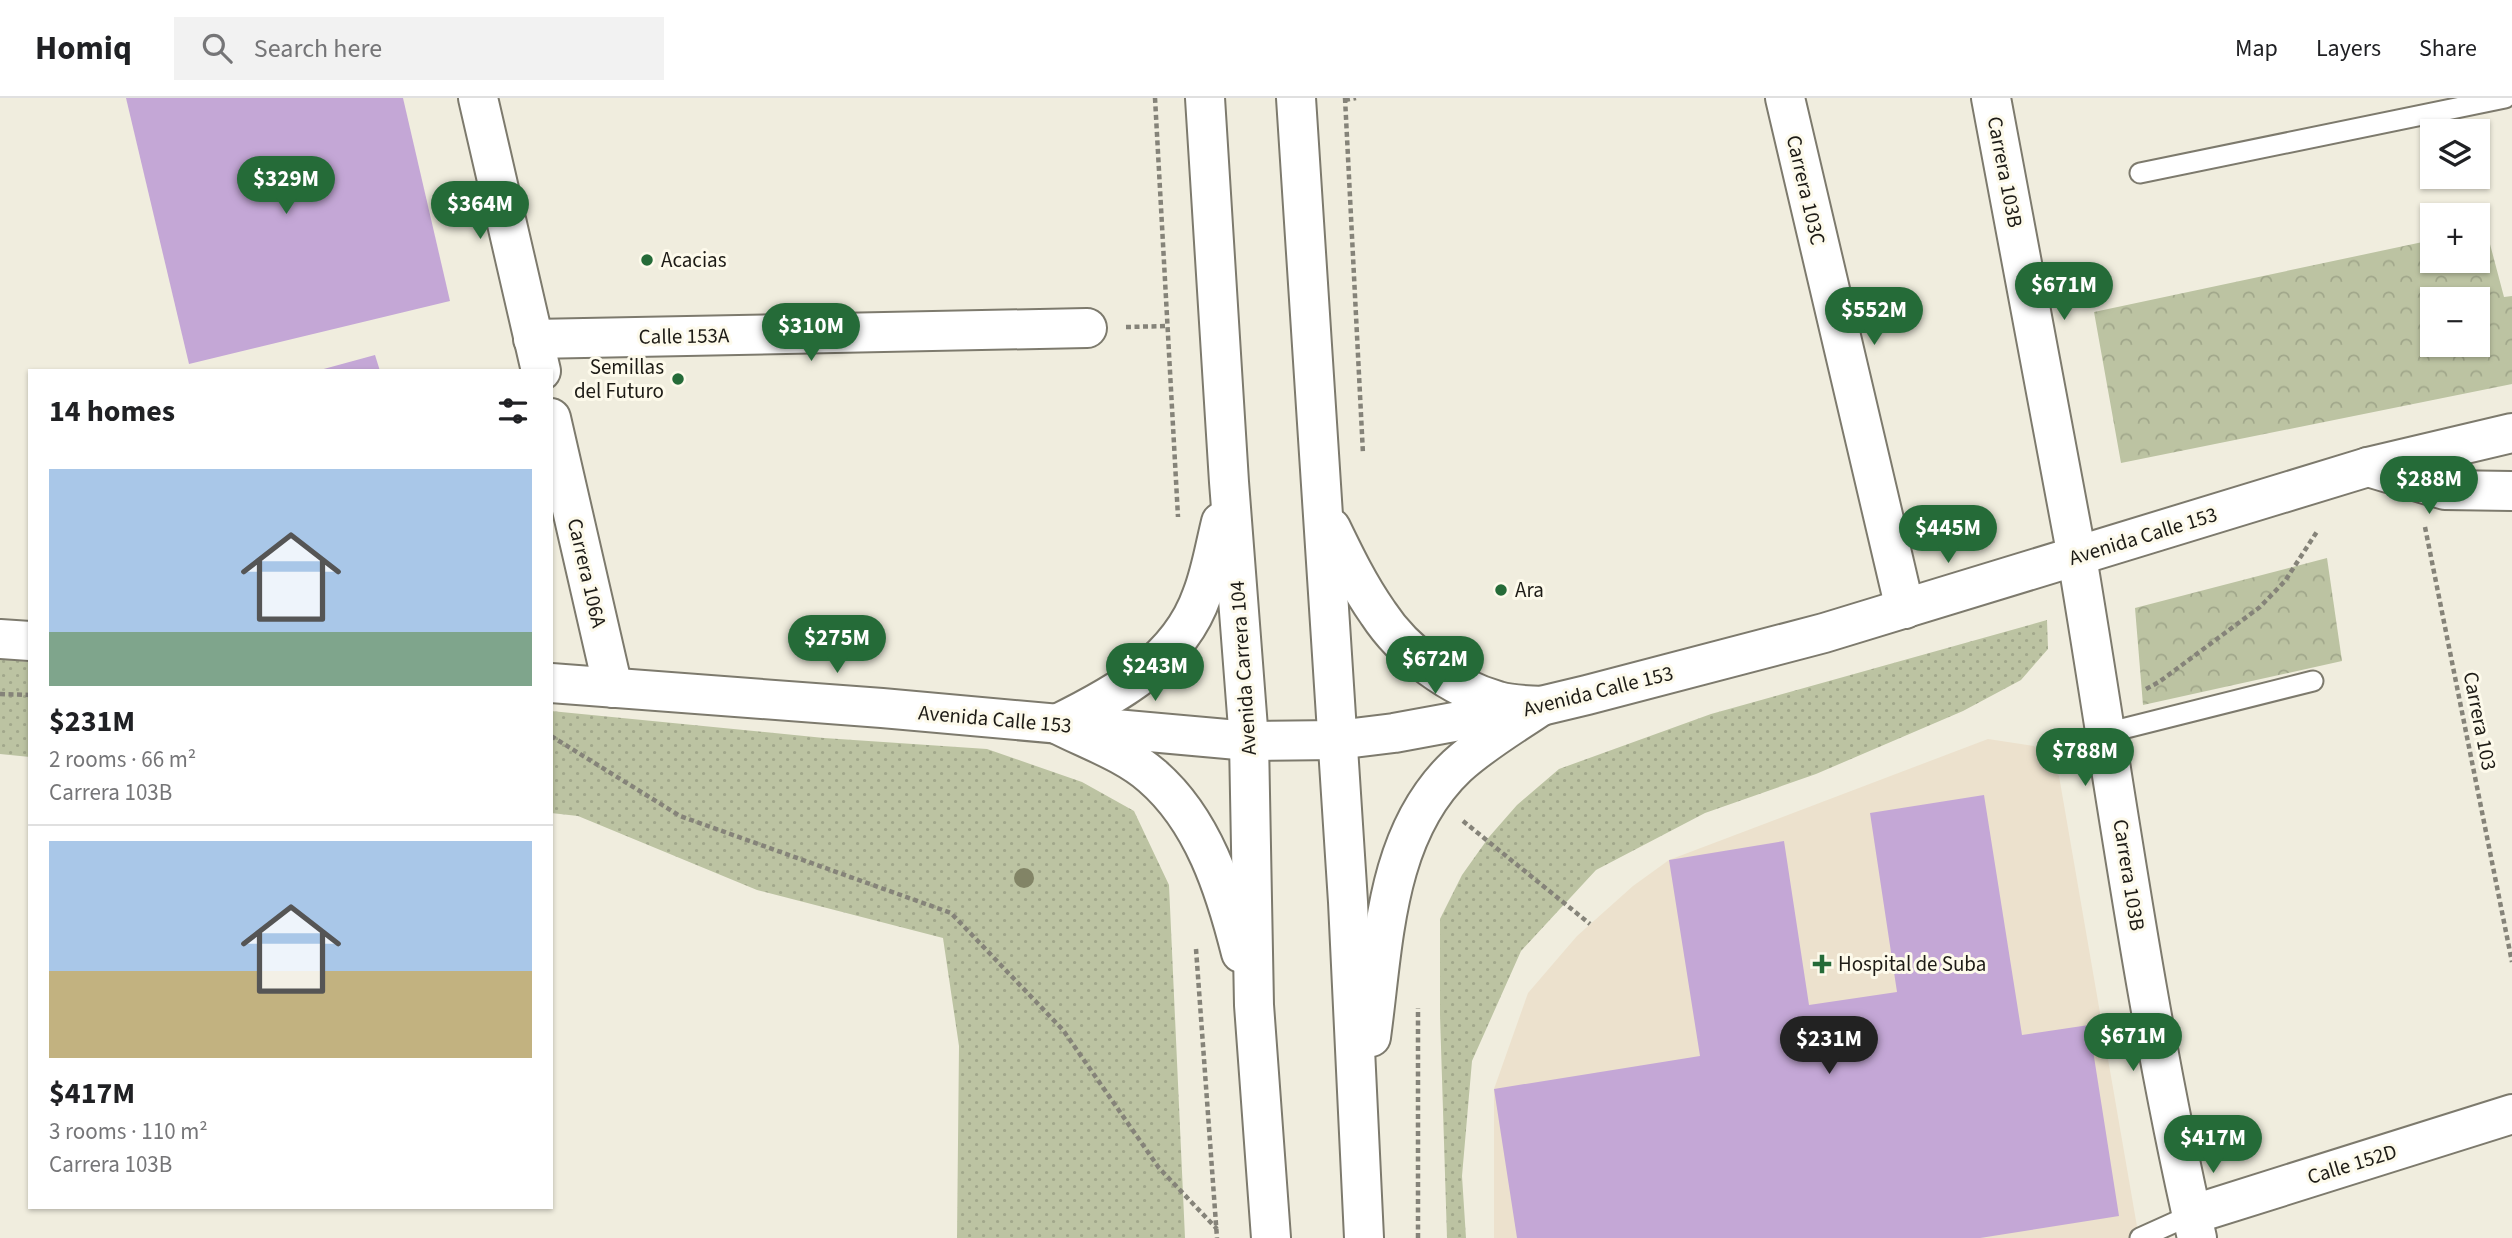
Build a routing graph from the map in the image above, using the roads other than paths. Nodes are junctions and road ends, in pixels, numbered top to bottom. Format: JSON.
{"nodes":[{"id":1,"x":478,"y":98,"type":"edge"},
{"id":2,"x":1205,"y":98,"type":"edge"},
{"id":3,"x":1296,"y":98,"type":"edge"},
{"id":4,"x":1785,"y":98,"type":"edge"},
{"id":5,"x":1991,"y":98,"type":"edge"},
{"id":6,"x":2505,"y":98,"type":"edge"},
{"id":7,"x":2140,"y":173,"type":"dead end"},
{"id":8,"x":1087,"y":328,"type":"dead end"},
{"id":9,"x":537,"y":355,"type":"edge"},
{"id":10,"x":553,"y":427,"type":"edge"},
{"id":11,"x":2512,"y":433,"type":"edge"},
{"id":12,"x":2368,"y":467,"type":"junction"},
{"id":13,"x":1229,"y":482,"type":"junction"},
{"id":14,"x":2512,"y":491,"type":"edge"},
{"id":15,"x":1322,"y":510,"type":"junction"},
{"id":16,"x":2077,"y":557,"type":"junction"},
{"id":17,"x":1905,"y":609,"type":"junction"},
{"id":18,"x":0,"y":639,"type":"edge"},
{"id":19,"x":28,"y":641,"type":"edge"},
{"id":20,"x":2313,"y":681,"type":"dead end"},
{"id":21,"x":553,"y":683,"type":"edge"},
{"id":22,"x":612,"y":688,"type":"junction"},
{"id":23,"x":1541,"y":706,"type":"junction"},
{"id":24,"x":1057,"y":724,"type":"junction"},
{"id":25,"x":2106,"y":733,"type":"junction"},
{"id":26,"x":1337,"y":740,"type":"junction"},
{"id":27,"x":1249,"y":741,"type":"junction"},
{"id":28,"x":1254,"y":1005,"type":"junction"},
{"id":29,"x":2512,"y":1114,"type":"edge"},
{"id":30,"x":1358,"y":1126,"type":"junction"},
{"id":31,"x":2194,"y":1226,"type":"edge"},
{"id":32,"x":1271,"y":1238,"type":"edge"},
{"id":33,"x":1364,"y":1238,"type":"edge"},
{"id":34,"x":2140,"y":1238,"type":"edge"}],
"edges":[{"from":1,"to":9,"type":"main road"},
{"from":2,"to":13,"type":"main road","name":"Avenida Carrera 104"},
{"from":3,"to":15,"type":"main road"},
{"from":4,"to":17,"type":"main road","name":"Carrera 103C"},
{"from":5,"to":16,"type":"main road","name":"Carrera 103B"},
{"from":6,"to":7,"type":"lane"},
{"from":8,"to":9,"type":"main road","name":"Calle 153A"},
{"from":10,"to":22,"type":"main road","name":"Carrera 106A"},
{"from":11,"to":12,"type":"main road","name":"Avenida Calle 153"},
{"from":12,"to":14,"type":"main road"},
{"from":12,"to":16,"type":"main road","name":"Avenida Calle 153"},
{"from":13,"to":24,"type":"main road"},
{"from":13,"to":27,"type":"main road","name":"Avenida Carrera 104"},
{"from":15,"to":23,"type":"main road"},
{"from":15,"to":26,"type":"main road"},
{"from":16,"to":17,"type":"main road","name":"Avenida Calle 153"},
{"from":16,"to":25,"type":"main road","name":"Carrera 103B"},
{"from":17,"to":23,"type":"main road","name":"Avenida Calle 153"},
{"from":18,"to":19,"type":"main road"},
{"from":20,"to":25,"type":"lane"},
{"from":21,"to":22,"type":"main road","name":"Avenida Calle 153"},
{"from":22,"to":24,"type":"main road","name":"Avenida Calle 153"},
{"from":23,"to":26,"type":"main road","name":"Avenida Calle 153"},
{"from":23,"to":30,"type":"main road"},
{"from":24,"to":27,"type":"main road","name":"Avenida Calle 153"},
{"from":24,"to":28,"type":"main road"},
{"from":25,"to":31,"type":"main road","name":"Carrera 103B"},
{"from":26,"to":27,"type":"main road","name":"Avenida Calle 153"},
{"from":26,"to":30,"type":"main road"},
{"from":27,"to":28,"type":"main road","name":"Avenida Carrera 104"},
{"from":28,"to":32,"type":"main road","name":"Avenida Carrera 104"},
{"from":29,"to":31,"type":"main road","name":"Calle 152D"},
{"from":30,"to":33,"type":"main road"},
{"from":31,"to":34,"type":"lane"}]}
